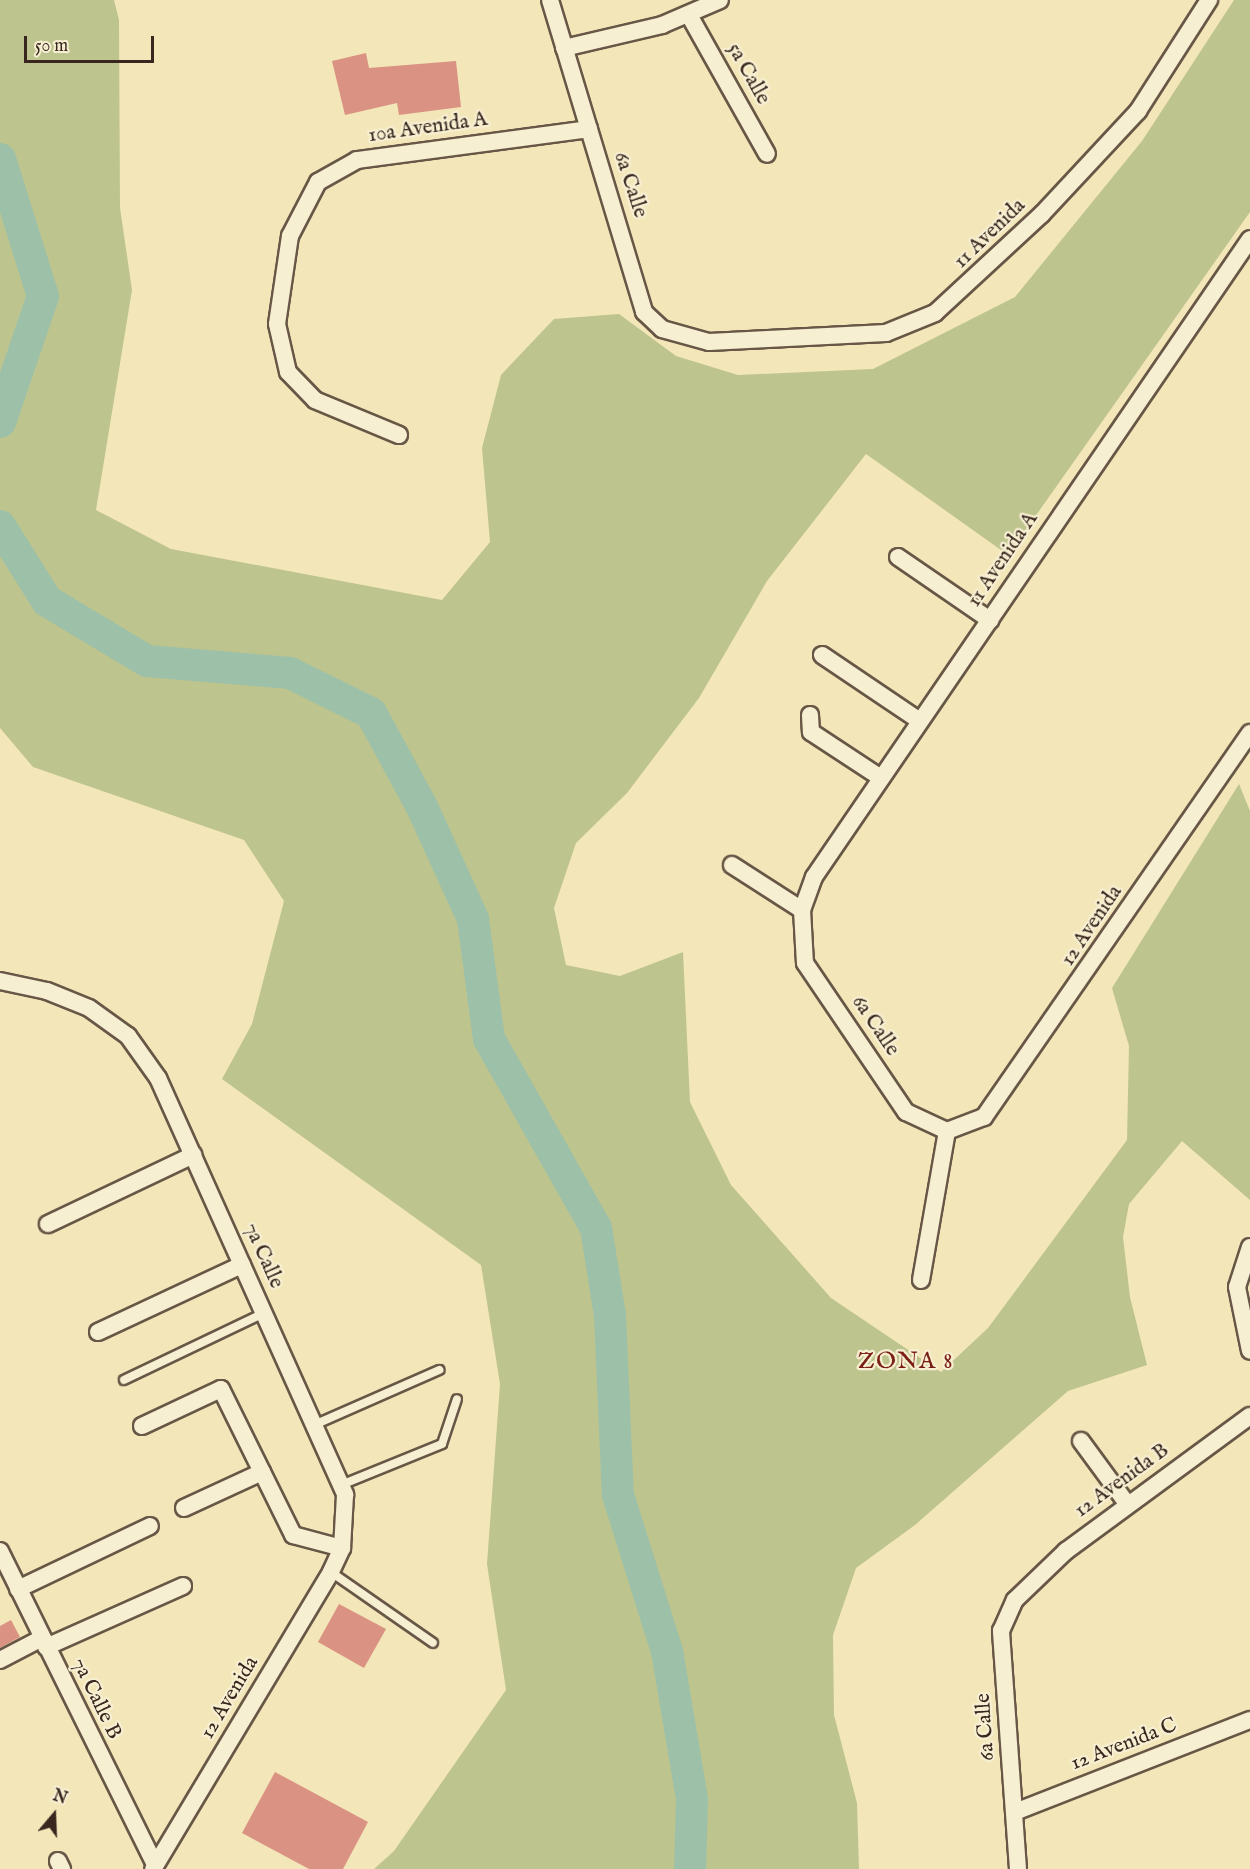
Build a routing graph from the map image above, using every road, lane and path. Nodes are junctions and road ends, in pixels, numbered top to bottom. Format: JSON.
{"nodes":[{"id":1,"x":550,"y":0,"type":"edge"},
{"id":2,"x":720,"y":0,"type":"edge"},
{"id":3,"x":1209,"y":0,"type":"edge"},
{"id":4,"x":689,"y":15,"type":"junction"},
{"id":5,"x":564,"y":48,"type":"junction"},
{"id":6,"x":589,"y":129,"type":"junction"},
{"id":7,"x":767,"y":154,"type":"dead end"},
{"id":8,"x":1250,"y":239,"type":"edge"},
{"id":9,"x":709,"y":342,"type":"joint"},
{"id":10,"x":399,"y":435,"type":"dead end"},
{"id":11,"x":898,"y":557,"type":"dead end"},
{"id":12,"x":990,"y":620,"type":"junction"},
{"id":13,"x":822,"y":655,"type":"dead end"},
{"id":14,"x":810,"y":716,"type":"dead end"},
{"id":15,"x":920,"y":721,"type":"junction"},
{"id":16,"x":1250,"y":733,"type":"edge"},
{"id":17,"x":881,"y":778,"type":"junction"},
{"id":18,"x":732,"y":865,"type":"dead end"},
{"id":19,"x":802,"y":910,"type":"junction"},
{"id":20,"x":0,"y":981,"type":"edge"},
{"id":21,"x":952,"y":1130,"type":"junction"},
{"id":22,"x":193,"y":1155,"type":"junction"},
{"id":23,"x":48,"y":1224,"type":"dead end"},
{"id":24,"x":1250,"y":1247,"type":"edge"},
{"id":25,"x":242,"y":1265,"type":"junction"},
{"id":26,"x":921,"y":1280,"type":"dead end"},
{"id":27,"x":264,"y":1313,"type":"junction"},
{"id":28,"x":98,"y":1332,"type":"dead end"},
{"id":29,"x":1250,"y":1351,"type":"edge"},
{"id":30,"x":439,"y":1370,"type":"dead end"},
{"id":31,"x":124,"y":1380,"type":"dead end"},
{"id":32,"x":457,"y":1399,"type":"dead end"},
{"id":33,"x":1250,"y":1416,"type":"edge"},
{"id":34,"x":314,"y":1425,"type":"junction"},
{"id":35,"x":142,"y":1426,"type":"dead end"},
{"id":36,"x":1082,"y":1441,"type":"dead end"},
{"id":37,"x":262,"y":1472,"type":"junction"},
{"id":38,"x":341,"y":1485,"type":"junction"},
{"id":39,"x":1128,"y":1505,"type":"junction"},
{"id":40,"x":184,"y":1508,"type":"dead end"},
{"id":41,"x":150,"y":1526,"type":"dead end"},
{"id":42,"x":342,"y":1548,"type":"junction"},
{"id":43,"x":0,"y":1551,"type":"edge"},
{"id":44,"x":331,"y":1572,"type":"junction"},
{"id":45,"x":10,"y":1581,"type":"edge"},
{"id":46,"x":183,"y":1586,"type":"dead end"},
{"id":47,"x":1024,"y":1587,"type":"joint"},
{"id":48,"x":44,"y":1642,"type":"junction"},
{"id":49,"x":433,"y":1643,"type":"dead end"},
{"id":50,"x":0,"y":1660,"type":"edge"},
{"id":51,"x":1250,"y":1720,"type":"edge"},
{"id":52,"x":1015,"y":1812,"type":"junction"},
{"id":53,"x":154,"y":1867,"type":"edge"},
{"id":54,"x":1018,"y":1869,"type":"edge"}],
"edges":[{"from":1,"to":5,"type":"street","name":"6a Calle"},
{"from":2,"to":4,"type":"street"},
{"from":3,"to":9,"type":"street","name":"11 Avenida"},
{"from":4,"to":5,"type":"street"},
{"from":4,"to":7,"type":"street","name":"5a Calle"},
{"from":5,"to":6,"type":"street","name":"6a Calle"},
{"from":6,"to":9,"type":"street","name":"6a Calle"},
{"from":6,"to":10,"type":"street","name":"10a Avenida A"},
{"from":8,"to":12,"type":"street","name":"11 Avenida A"},
{"from":11,"to":12,"type":"street"},
{"from":12,"to":15,"type":"street","name":"11 Avenida A"},
{"from":13,"to":15,"type":"street"},
{"from":14,"to":17,"type":"street"},
{"from":15,"to":17,"type":"street","name":"11 Avenida A"},
{"from":16,"to":21,"type":"street","name":"12 Avenida"},
{"from":17,"to":19,"type":"street","name":"11 Avenida A"},
{"from":18,"to":19,"type":"street"},
{"from":19,"to":21,"type":"street","name":"6a Calle"},
{"from":20,"to":22,"type":"street","name":"7a Calle"},
{"from":21,"to":26,"type":"street"},
{"from":22,"to":23,"type":"street"},
{"from":22,"to":25,"type":"street","name":"7a Calle"},
{"from":24,"to":29,"type":"street"},
{"from":25,"to":27,"type":"street","name":"7a Calle"},
{"from":25,"to":28,"type":"street"},
{"from":27,"to":31,"type":"lane"},
{"from":27,"to":34,"type":"street","name":"7a Calle"},
{"from":30,"to":34,"type":"lane"},
{"from":32,"to":38,"type":"lane"},
{"from":33,"to":39,"type":"street","name":"12 Avenida B"},
{"from":34,"to":38,"type":"street","name":"7a Calle"},
{"from":35,"to":37,"type":"street"},
{"from":36,"to":39,"type":"street"},
{"from":37,"to":40,"type":"street"},
{"from":37,"to":42,"type":"street"},
{"from":38,"to":42,"type":"street","name":"7a Calle"},
{"from":39,"to":47,"type":"street","name":"12 Avenida B"},
{"from":41,"to":45,"type":"street"},
{"from":42,"to":44,"type":"street","name":"12 Avenida"},
{"from":43,"to":45,"type":"street","name":"7a Calle B"},
{"from":44,"to":49,"type":"lane"},
{"from":44,"to":53,"type":"street","name":"12 Avenida"},
{"from":45,"to":48,"type":"street","name":"7a Calle B"},
{"from":46,"to":48,"type":"street"},
{"from":47,"to":52,"type":"street","name":"6a Calle"},
{"from":48,"to":50,"type":"street"},
{"from":48,"to":53,"type":"street","name":"7a Calle B"},
{"from":51,"to":52,"type":"street","name":"12 Avenida C"},
{"from":52,"to":54,"type":"street","name":"6a Calle"}]}
